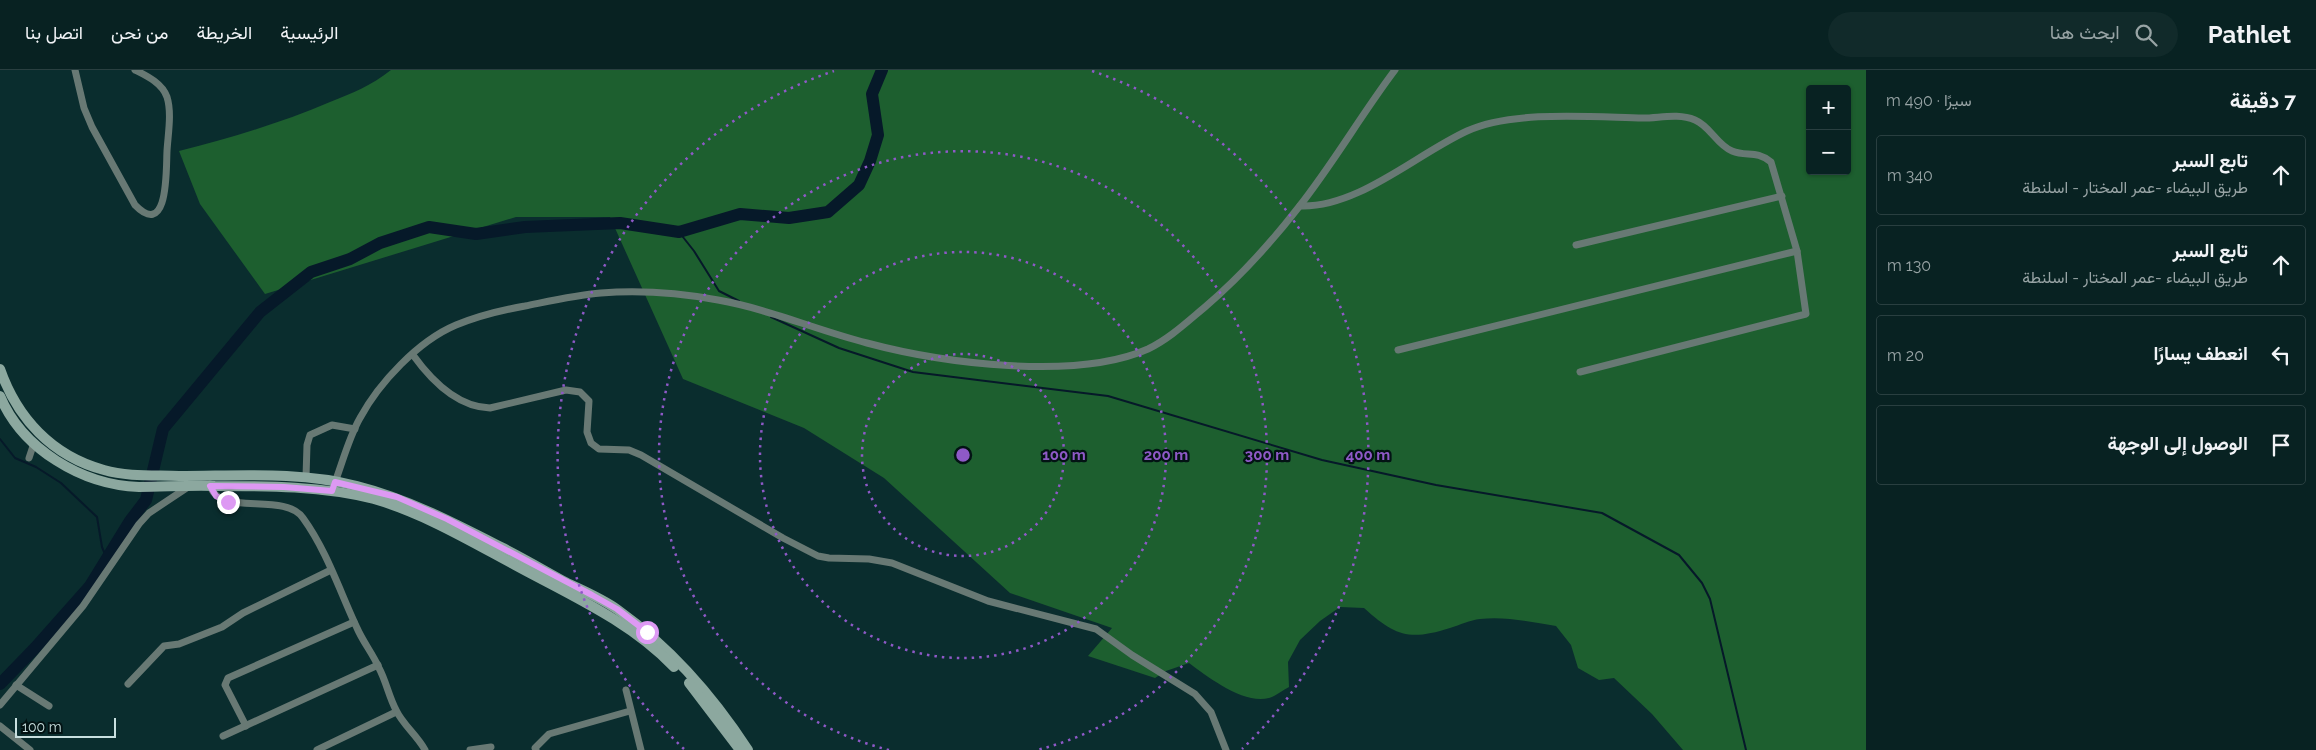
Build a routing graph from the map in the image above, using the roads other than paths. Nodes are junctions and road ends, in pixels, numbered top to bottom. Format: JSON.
{"nodes":[{"id":1,"x":75,"y":70,"type":"edge"},
{"id":2,"x":135,"y":70,"type":"edge"},
{"id":3,"x":1395,"y":70,"type":"edge"},
{"id":4,"x":1782,"y":196,"type":"junction"},
{"id":5,"x":1300,"y":206,"type":"junction"},
{"id":6,"x":1576,"y":245,"type":"dead end"},
{"id":7,"x":1797,"y":252,"type":"junction"},
{"id":8,"x":1398,"y":350,"type":"dead end"},
{"id":9,"x":413,"y":355,"type":"junction"},
{"id":10,"x":0,"y":369,"type":"edge"},
{"id":11,"x":1580,"y":372,"type":"dead end"},
{"id":12,"x":0,"y":396,"type":"edge"},
{"id":13,"x":355,"y":428,"type":"junction"},
{"id":14,"x":34,"y":444,"type":"junction"},
{"id":15,"x":29,"y":458,"type":"dead end"},
{"id":16,"x":306,"y":477,"type":"junction"},
{"id":17,"x":210,"y":481,"type":"junction"},
{"id":18,"x":189,"y":486,"type":"junction"},
{"id":19,"x":334,"y":486,"type":"junction"},
{"id":20,"x":331,"y":570,"type":"junction"},
{"id":21,"x":354,"y":622,"type":"junction"},
{"id":22,"x":378,"y":665,"type":"junction"},
{"id":23,"x":128,"y":684,"type":"dead end"},
{"id":24,"x":16,"y":685,"type":"junction"},
{"id":25,"x":626,"y":690,"type":"dead end"},
{"id":26,"x":0,"y":704,"type":"edge"},
{"id":27,"x":49,"y":706,"type":"dead end"},
{"id":28,"x":630,"y":711,"type":"junction"},
{"id":29,"x":396,"y":712,"type":"junction"},
{"id":30,"x":0,"y":726,"type":"edge"},
{"id":31,"x":246,"y":726,"type":"junction"},
{"id":32,"x":223,"y":736,"type":"dead end"},
{"id":33,"x":491,"y":747,"type":"dead end"},
{"id":34,"x":30,"y":750,"type":"edge"},
{"id":35,"x":317,"y":750,"type":"edge"},
{"id":36,"x":425,"y":750,"type":"edge"},
{"id":37,"x":470,"y":750,"type":"edge"},
{"id":38,"x":536,"y":750,"type":"edge"},
{"id":39,"x":640,"y":750,"type":"edge"},
{"id":40,"x":740,"y":750,"type":"edge"},
{"id":41,"x":748,"y":750,"type":"edge"},
{"id":42,"x":1226,"y":750,"type":"edge"}],
"edges":[{"from":1,"to":2,"type":"street"},
{"from":3,"to":5,"type":"street"},
{"from":4,"to":5,"type":"street"},
{"from":4,"to":6,"type":"street"},
{"from":4,"to":7,"type":"street"},
{"from":5,"to":9,"type":"street"},
{"from":7,"to":8,"type":"street"},
{"from":7,"to":11,"type":"street"},
{"from":9,"to":13,"type":"street"},
{"from":9,"to":42,"type":"street"},
{"from":10,"to":17,"type":"main road"},
{"from":12,"to":14,"type":"main road"},
{"from":13,"to":16,"type":"street"},
{"from":13,"to":19,"type":"street"},
{"from":14,"to":15,"type":"street"},
{"from":14,"to":18,"type":"main road"},
{"from":16,"to":17,"type":"main road"},
{"from":16,"to":19,"type":"main road"},
{"from":17,"to":18,"type":"main road"},
{"from":17,"to":19,"type":"main road"},
{"from":17,"to":20,"type":"street"},
{"from":18,"to":24,"type":"street"},
{"from":19,"to":40,"type":"main road"},
{"from":19,"to":41,"type":"main road"},
{"from":20,"to":21,"type":"street"},
{"from":20,"to":23,"type":"street"},
{"from":21,"to":22,"type":"street"},
{"from":21,"to":31,"type":"street"},
{"from":22,"to":29,"type":"street"},
{"from":22,"to":31,"type":"street"},
{"from":24,"to":26,"type":"street"},
{"from":24,"to":27,"type":"street"},
{"from":25,"to":28,"type":"street"},
{"from":28,"to":38,"type":"street"},
{"from":28,"to":39,"type":"street"},
{"from":29,"to":35,"type":"street"},
{"from":29,"to":36,"type":"street"},
{"from":30,"to":34,"type":"street"},
{"from":31,"to":32,"type":"street"},
{"from":33,"to":37,"type":"street"}]}
